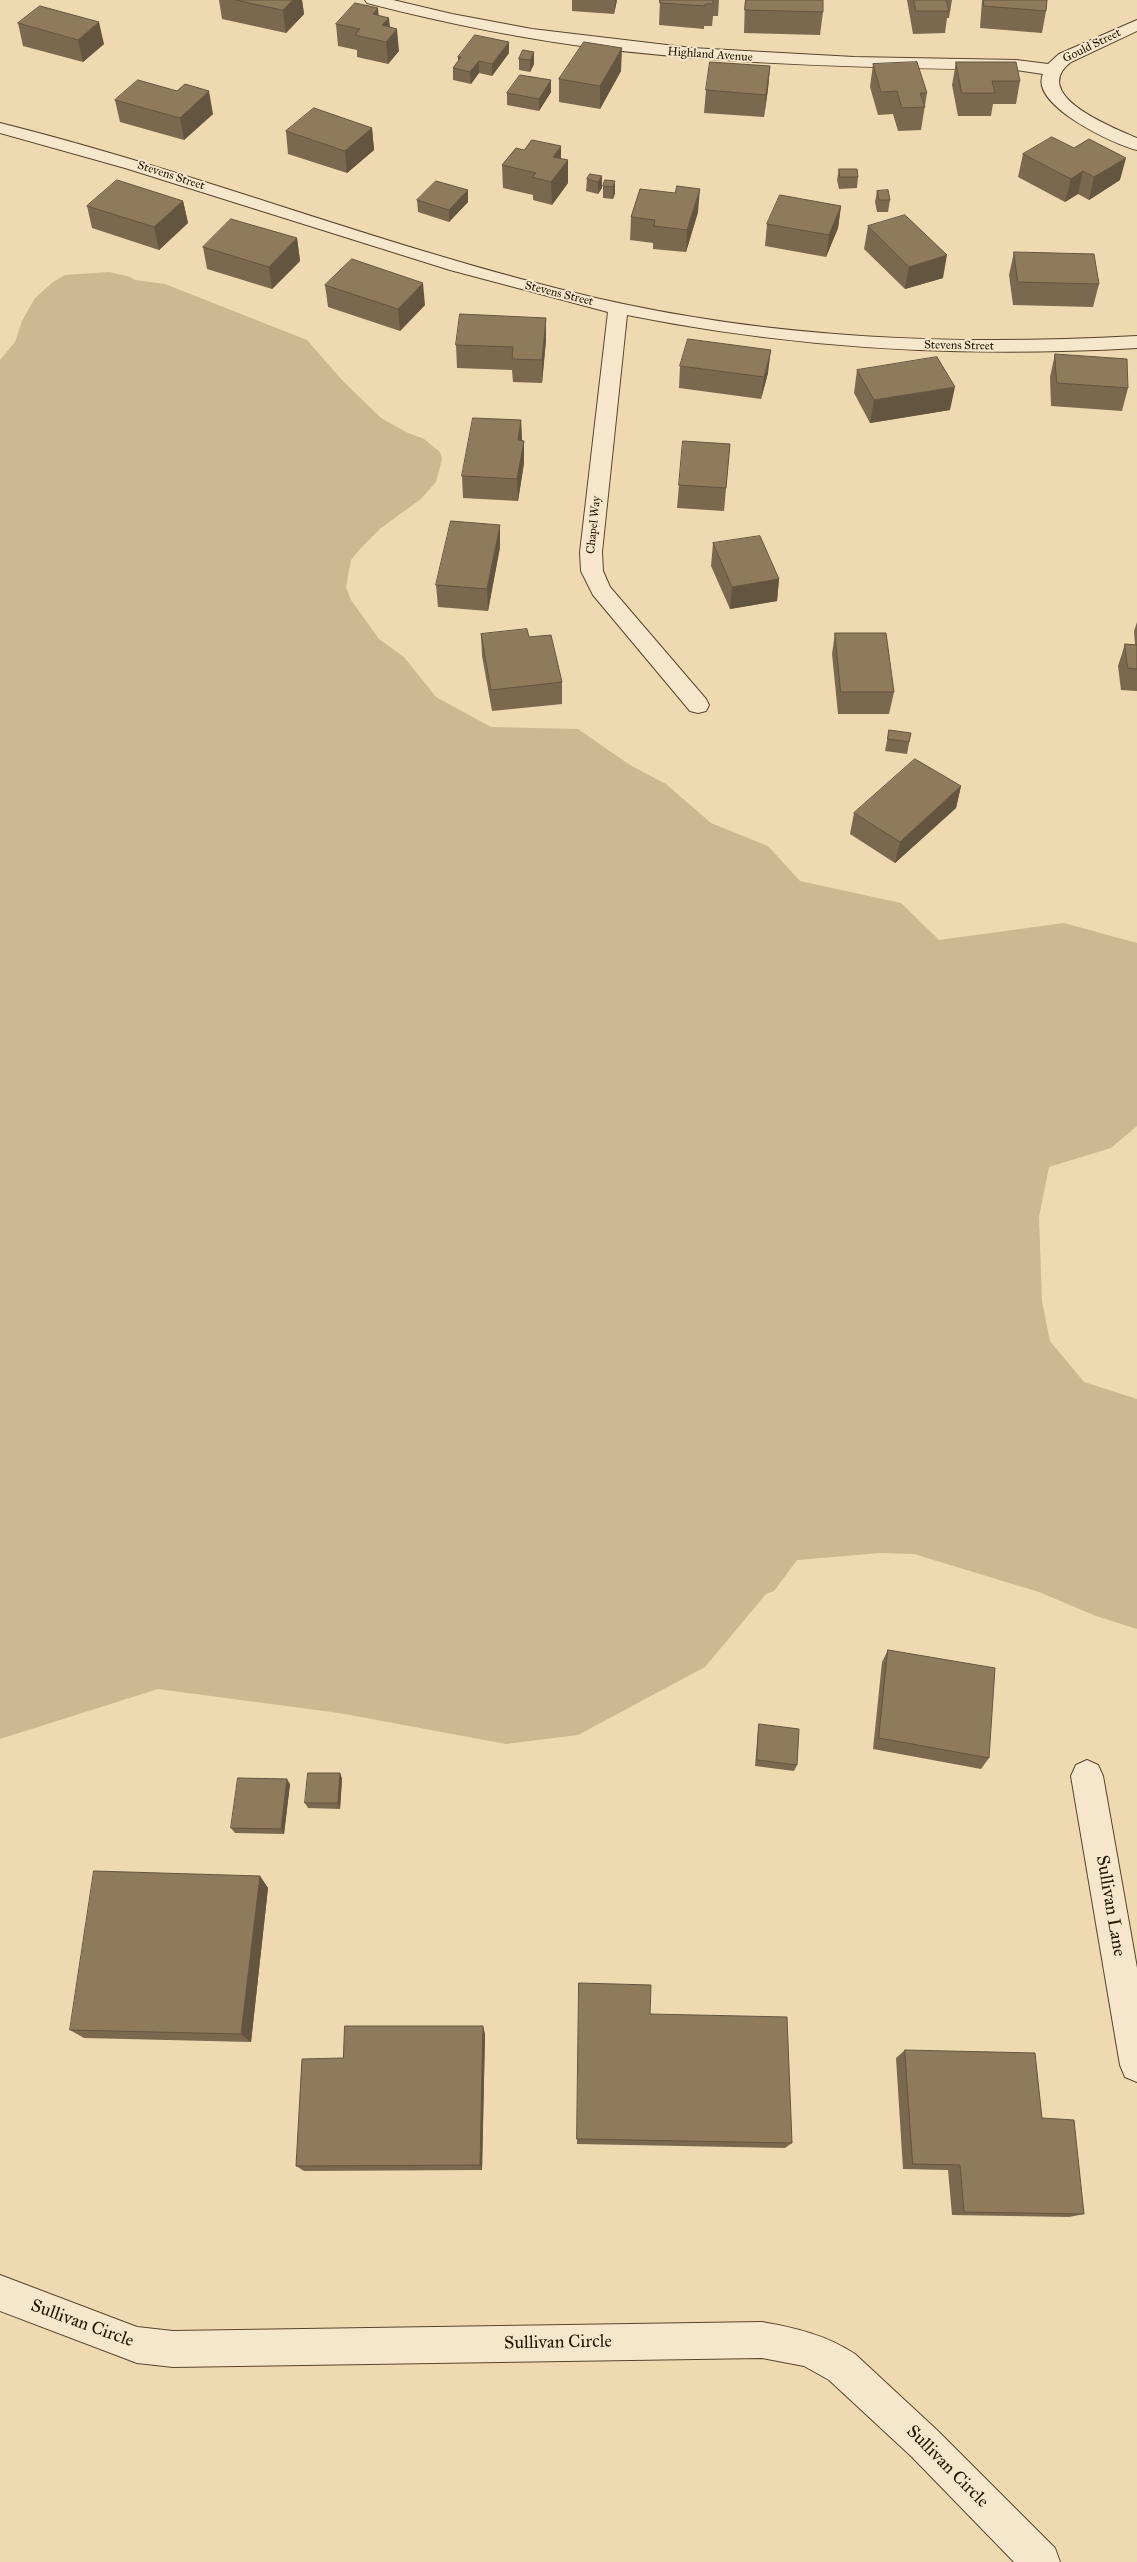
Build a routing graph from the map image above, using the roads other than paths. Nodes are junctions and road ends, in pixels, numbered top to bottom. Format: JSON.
{"nodes":[{"id":1,"x":373,"y":0,"type":"edge"},
{"id":2,"x":1137,"y":25,"type":"edge"},
{"id":3,"x":1052,"y":70,"type":"junction"},
{"id":4,"x":4,"y":134,"type":"edge"},
{"id":5,"x":1137,"y":145,"type":"edge"},
{"id":6,"x":618,"y":308,"type":"junction"},
{"id":7,"x":1137,"y":342,"type":"edge"},
{"id":8,"x":698,"y":705,"type":"dead end"},
{"id":9,"x":1087,"y":1776,"type":"dead end"},
{"id":10,"x":1137,"y":2065,"type":"edge"},
{"id":11,"x":0,"y":2293,"type":"edge"},
{"id":12,"x":1041,"y":2562,"type":"edge"}],
"edges":[{"from":1,"to":3,"type":"street","name":"Highland Avenue"},
{"from":2,"to":3,"type":"street","name":"Gould Street"},
{"from":3,"to":5,"type":"street","name":"Gould Street"},
{"from":4,"to":6,"type":"street","name":"Stevens Street"},
{"from":6,"to":7,"type":"street","name":"Stevens Street"},
{"from":6,"to":8,"type":"street","name":"Chapel Way"},
{"from":9,"to":10,"type":"street","name":"Sullivan Lane"},
{"from":11,"to":12,"type":"street","name":"Sullivan Circle"}]}
